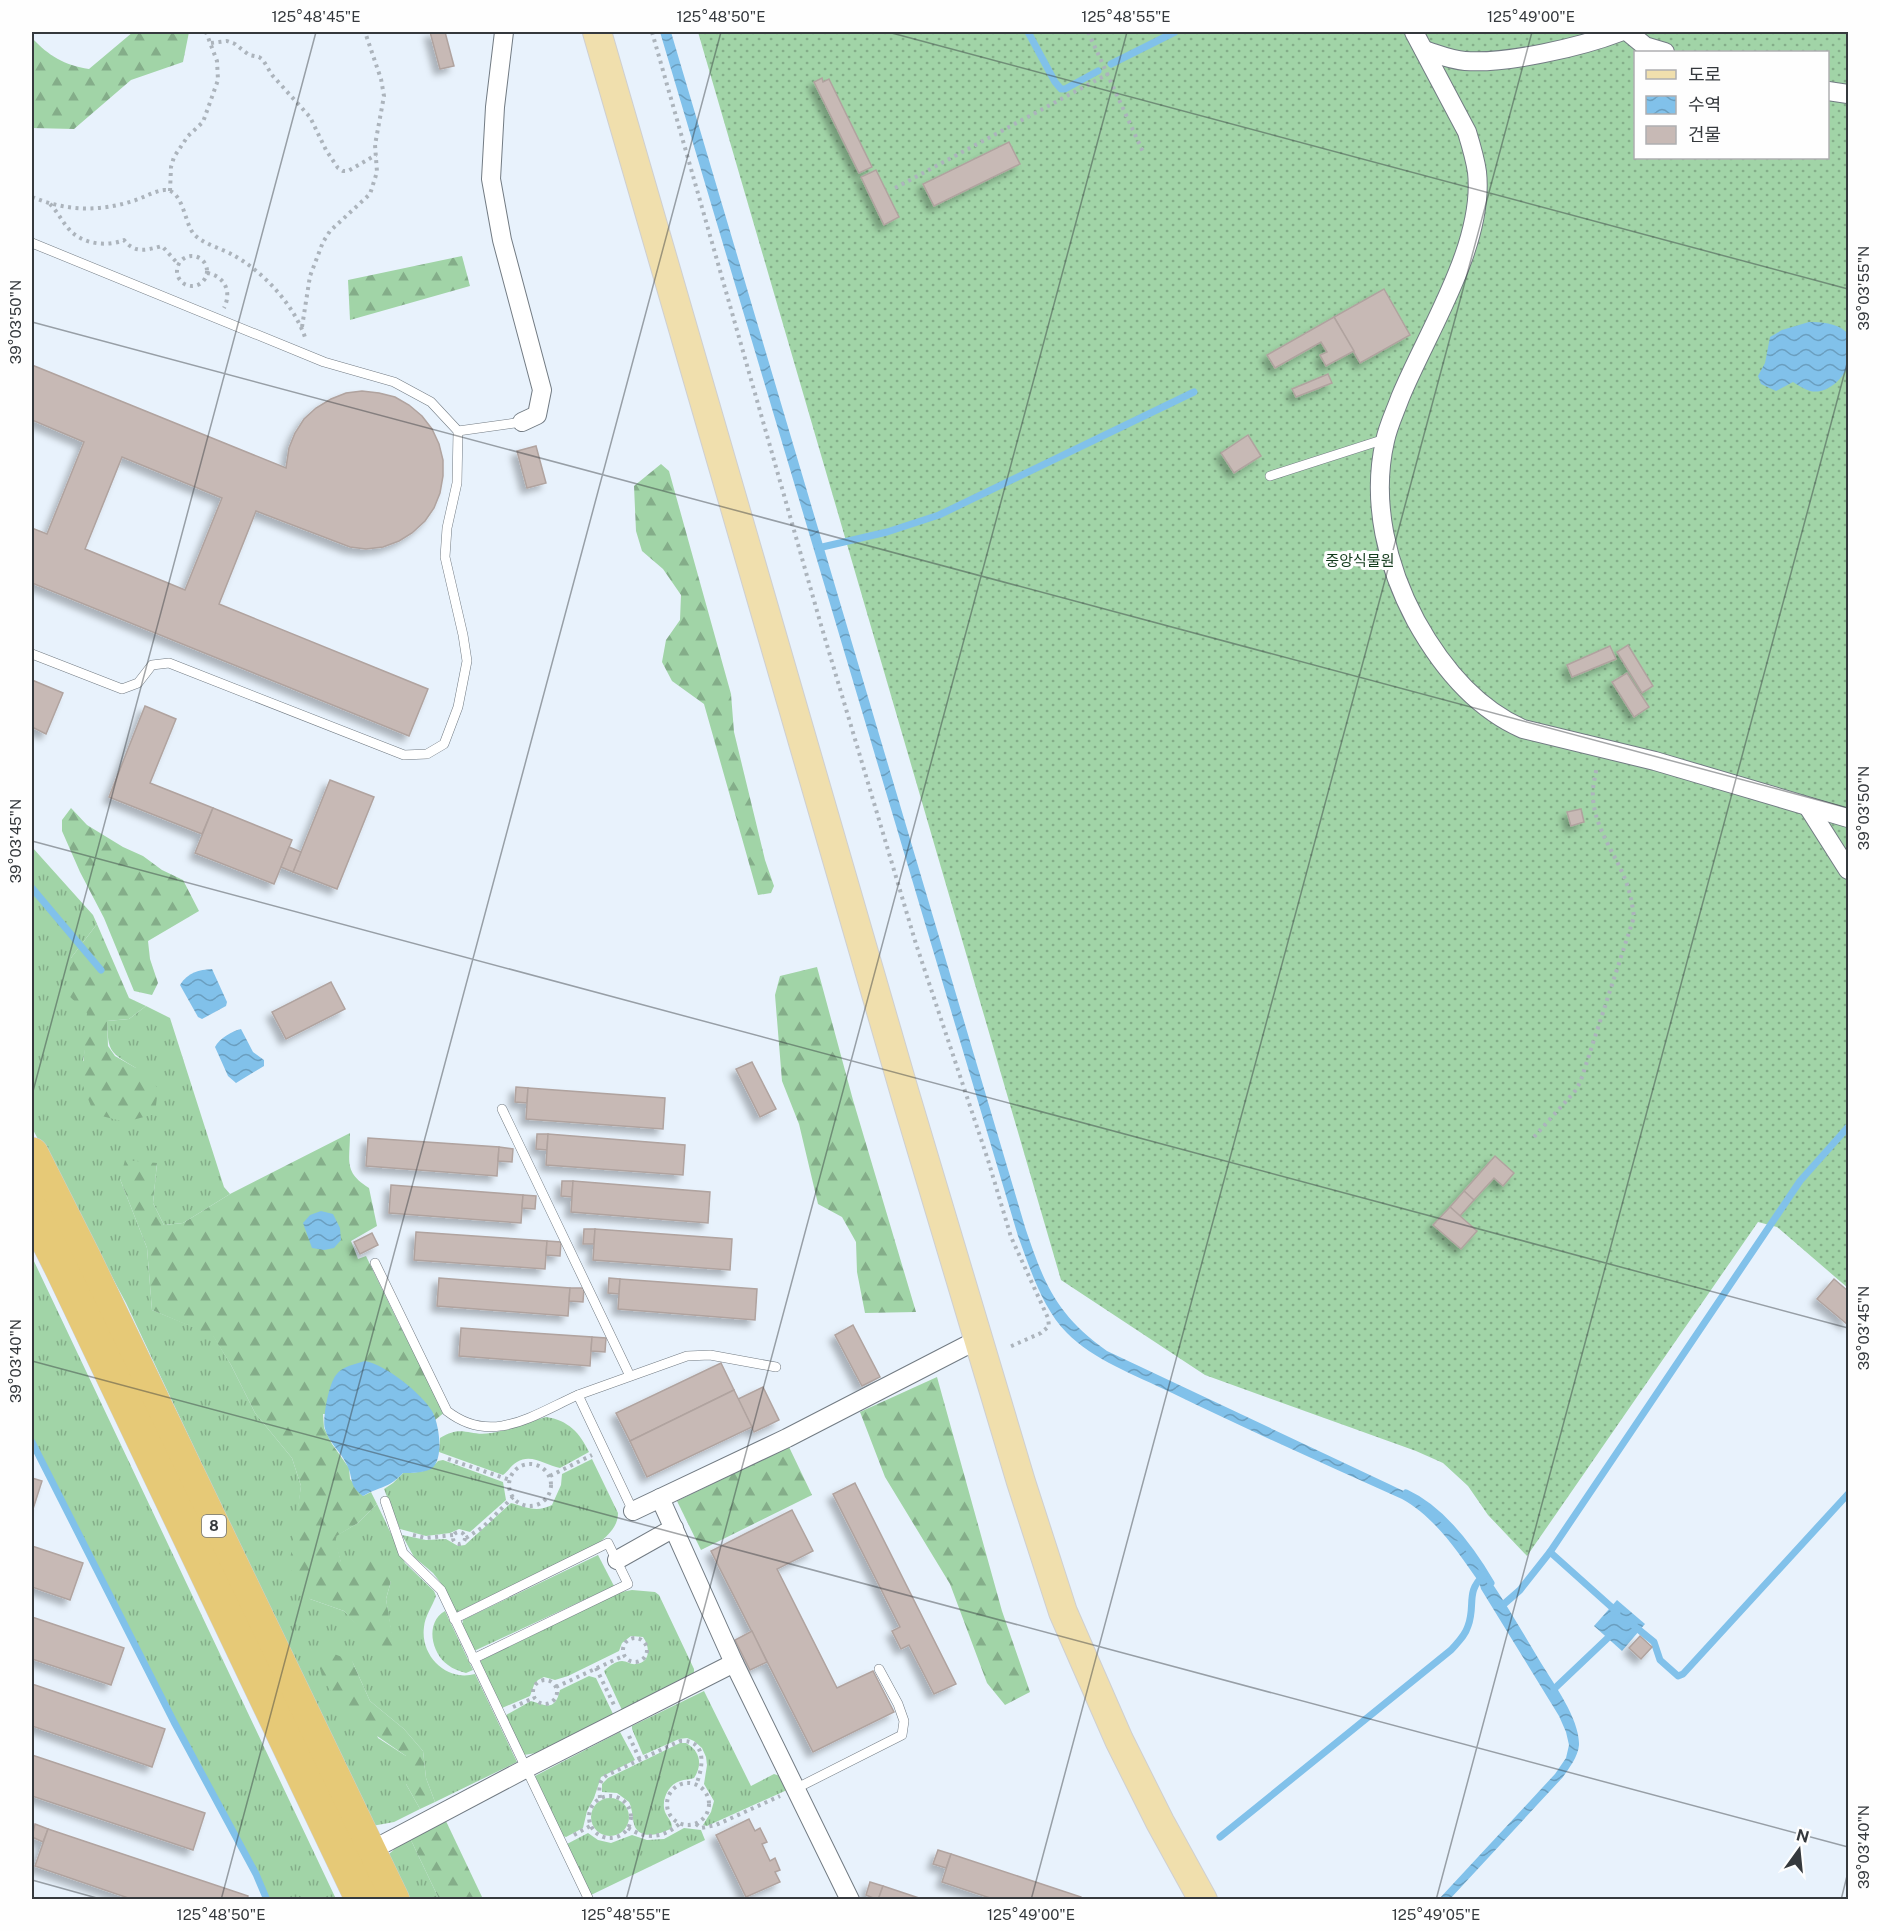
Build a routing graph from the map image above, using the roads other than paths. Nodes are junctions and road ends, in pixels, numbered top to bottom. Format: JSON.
{"nodes":[{"id":1,"x":504,"y":32,"type":"edge"},
{"id":2,"x":597,"y":32,"type":"edge"},
{"id":3,"x":1414,"y":32,"type":"edge"},
{"id":4,"x":1620,"y":32,"type":"edge"},
{"id":5,"x":1628,"y":32,"type":"edge"},
{"id":6,"x":1424,"y":50,"type":"junction"},
{"id":7,"x":1662,"y":51,"type":"edge"},
{"id":8,"x":1829,"y":91,"type":"edge"},
{"id":9,"x":1848,"y":94,"type":"edge"},
{"id":10,"x":32,"y":243,"type":"edge"},
{"id":11,"x":522,"y":422,"type":"joint"},
{"id":12,"x":458,"y":431,"type":"junction"},
{"id":13,"x":1385,"y":439,"type":"junction"},
{"id":14,"x":1270,"y":476,"type":"dead end"},
{"id":15,"x":32,"y":654,"type":"edge"},
{"id":16,"x":1808,"y":807,"type":"junction"},
{"id":17,"x":1848,"y":818,"type":"edge"},
{"id":18,"x":1848,"y":870,"type":"edge"},
{"id":19,"x":502,"y":1109,"type":"dead end"},
{"id":20,"x":32,"y":1154,"type":"edge"},
{"id":21,"x":32,"y":1210,"type":"edge"},
{"id":22,"x":375,"y":1263,"type":"dead end"},
{"id":23,"x":981,"y":1349,"type":"junction"},
{"id":24,"x":776,"y":1367,"type":"dead end"},
{"id":25,"x":630,"y":1376,"type":"junction"},
{"id":26,"x":578,"y":1395,"type":"junction"},
{"id":27,"x":660,"y":1498,"type":"junction"},
{"id":28,"x":385,"y":1501,"type":"dead end"},
{"id":29,"x":633,"y":1511,"type":"joint"},
{"id":30,"x":674,"y":1528,"type":"junction"},
{"id":31,"x":617,"y":1560,"type":"junction"},
{"id":32,"x":454,"y":1619,"type":"junction"},
{"id":33,"x":473,"y":1659,"type":"junction"},
{"id":34,"x":734,"y":1664,"type":"junction"},
{"id":35,"x":879,"y":1669,"type":"dead end"},
{"id":36,"x":525,"y":1769,"type":"junction"},
{"id":37,"x":797,"y":1788,"type":"junction"},
{"id":38,"x":370,"y":1851,"type":"junction"},
{"id":39,"x":362,"y":1899,"type":"edge"},
{"id":40,"x":393,"y":1899,"type":"edge"},
{"id":41,"x":589,"y":1899,"type":"edge"},
{"id":42,"x":850,"y":1899,"type":"edge"},
{"id":43,"x":1203,"y":1899,"type":"edge"}],
"edges":[{"from":1,"to":11,"type":"street"},
{"from":2,"to":23,"type":"main road"},
{"from":3,"to":6,"type":"street"},
{"from":4,"to":6,"type":"street"},
{"from":5,"to":7,"type":"street"},
{"from":6,"to":13,"type":"street"},
{"from":8,"to":9,"type":"street"},
{"from":10,"to":12,"type":"lane"},
{"from":11,"to":12,"type":"lane"},
{"from":12,"to":15,"type":"lane"},
{"from":13,"to":14,"type":"lane"},
{"from":13,"to":16,"type":"street"},
{"from":16,"to":17,"type":"street"},
{"from":16,"to":18,"type":"street"},
{"from":19,"to":25,"type":"lane"},
{"from":20,"to":38,"type":"highway","number":"8"},
{"from":21,"to":39,"type":"highway","number":"8"},
{"from":22,"to":26,"type":"lane"},
{"from":23,"to":27,"type":"street"},
{"from":23,"to":43,"type":"main road"},
{"from":24,"to":25,"type":"lane"},
{"from":25,"to":26,"type":"lane"},
{"from":26,"to":29,"type":"lane"},
{"from":27,"to":29,"type":"street"},
{"from":27,"to":30,"type":"street"},
{"from":28,"to":32,"type":"lane"},
{"from":30,"to":31,"type":"street"},
{"from":30,"to":34,"type":"street"},
{"from":31,"to":32,"type":"lane"},
{"from":31,"to":33,"type":"lane"},
{"from":32,"to":33,"type":"lane"},
{"from":33,"to":36,"type":"lane"},
{"from":34,"to":36,"type":"street"},
{"from":34,"to":37,"type":"street"},
{"from":35,"to":37,"type":"lane"},
{"from":36,"to":38,"type":"street"},
{"from":36,"to":41,"type":"lane"},
{"from":37,"to":42,"type":"street"},
{"from":38,"to":40,"type":"highway","number":"8"}]}
